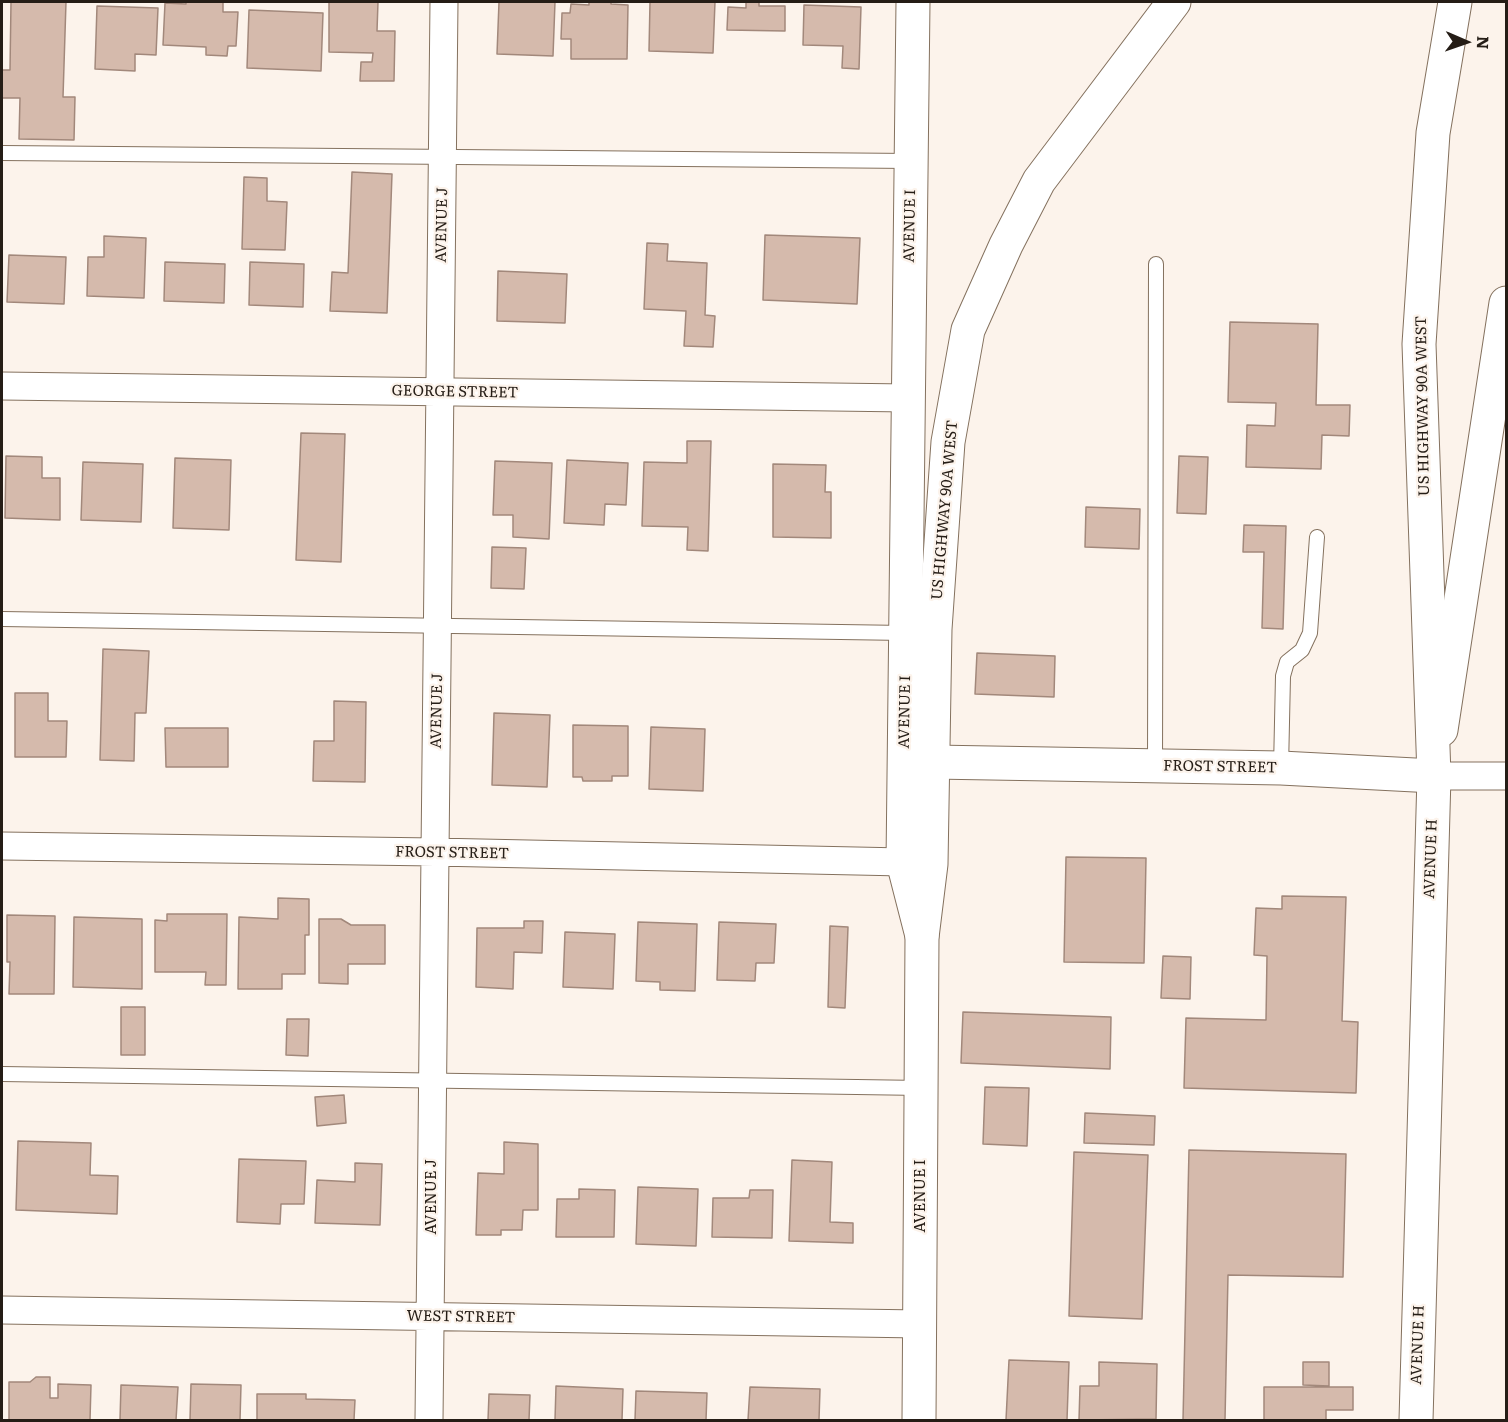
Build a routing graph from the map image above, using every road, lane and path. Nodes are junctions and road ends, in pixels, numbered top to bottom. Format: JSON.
{"nodes":[{"id":1,"x":444,"y":2,"type":"edge"},
{"id":2,"x":913,"y":2,"type":"edge"},
{"id":3,"x":1173,"y":2,"type":"edge"},
{"id":4,"x":1455,"y":2,"type":"edge"},
{"id":5,"x":2,"y":153,"type":"edge"},
{"id":6,"x":443,"y":157,"type":"junction"},
{"id":7,"x":911,"y":161,"type":"junction"},
{"id":8,"x":1156,"y":264,"type":"dead end"},
{"id":9,"x":1506,"y":303,"type":"edge"},
{"id":10,"x":2,"y":386,"type":"edge"},
{"id":11,"x":441,"y":392,"type":"junction"},
{"id":12,"x":908,"y":398,"type":"junction"},
{"id":13,"x":1317,"y":537,"type":"dead end"},
{"id":14,"x":2,"y":619,"type":"edge"},
{"id":15,"x":438,"y":626,"type":"junction"},
{"id":16,"x":905,"y":633,"type":"junction"},
{"id":17,"x":933,"y":762,"type":"junction"},
{"id":18,"x":1155,"y":766,"type":"junction"},
{"id":19,"x":1281,"y":768,"type":"junction"},
{"id":20,"x":1434,"y":776,"type":"junction"},
{"id":21,"x":1506,"y":776,"type":"edge"},
{"id":22,"x":2,"y":846,"type":"edge"},
{"id":23,"x":435,"y":852,"type":"junction"},
{"id":24,"x":903,"y":862,"type":"junction"},
{"id":25,"x":922,"y":937,"type":"junction"},
{"id":26,"x":2,"y":1074,"type":"edge"},
{"id":27,"x":433,"y":1081,"type":"junction"},
{"id":28,"x":922,"y":1088,"type":"junction"},
{"id":29,"x":2,"y":1310,"type":"edge"},
{"id":30,"x":430,"y":1317,"type":"junction"},
{"id":31,"x":920,"y":1324,"type":"junction"},
{"id":32,"x":429,"y":1420,"type":"edge"},
{"id":33,"x":919,"y":1420,"type":"edge"},
{"id":34,"x":1416,"y":1420,"type":"edge"}],
"edges":[{"from":1,"to":6,"type":"street","name":"AVENUE J"},
{"from":2,"to":7,"type":"main road","name":"AVENUE I"},
{"from":3,"to":17,"type":"main road","name":"US HIGHWAY 90A WEST"},
{"from":4,"to":20,"type":"main road","name":"US HIGHWAY 90A WEST"},
{"from":5,"to":6,"type":"lane"},
{"from":6,"to":7,"type":"lane"},
{"from":6,"to":11,"type":"street","name":"AVENUE J"},
{"from":7,"to":12,"type":"main road","name":"AVENUE I"},
{"from":8,"to":18,"type":"lane"},
{"from":9,"to":20,"type":"main road","name":"AVENUE H"},
{"from":10,"to":11,"type":"street","name":"GEORGE STREET"},
{"from":11,"to":12,"type":"street","name":"GEORGE STREET"},
{"from":11,"to":15,"type":"street","name":"AVENUE J"},
{"from":12,"to":16,"type":"main road","name":"AVENUE I"},
{"from":13,"to":19,"type":"lane"},
{"from":14,"to":15,"type":"lane"},
{"from":15,"to":16,"type":"lane"},
{"from":15,"to":23,"type":"street","name":"AVENUE J"},
{"from":16,"to":24,"type":"main road","name":"AVENUE I"},
{"from":17,"to":18,"type":"main road","name":"FROST STREET"},
{"from":17,"to":25,"type":"main road","name":"US HIGHWAY 90A WEST"},
{"from":18,"to":19,"type":"main road","name":"FROST STREET"},
{"from":19,"to":20,"type":"main road","name":"FROST STREET"},
{"from":20,"to":21,"type":"street","name":"FROST STREET"},
{"from":20,"to":34,"type":"main road","name":"AVENUE H"},
{"from":22,"to":23,"type":"street","name":"FROST STREET"},
{"from":23,"to":24,"type":"street","name":"FROST STREET"},
{"from":23,"to":27,"type":"street","name":"AVENUE J"},
{"from":24,"to":25,"type":"main road","name":"AVENUE I"},
{"from":25,"to":28,"type":"main road","name":"AVENUE I"},
{"from":26,"to":27,"type":"lane"},
{"from":27,"to":28,"type":"lane"},
{"from":27,"to":30,"type":"street","name":"AVENUE J"},
{"from":28,"to":31,"type":"main road","name":"AVENUE I"},
{"from":29,"to":30,"type":"street","name":"WEST STREET"},
{"from":30,"to":31,"type":"street","name":"WEST STREET"},
{"from":30,"to":32,"type":"street","name":"AVENUE J"},
{"from":31,"to":33,"type":"main road","name":"AVENUE I"}]}
